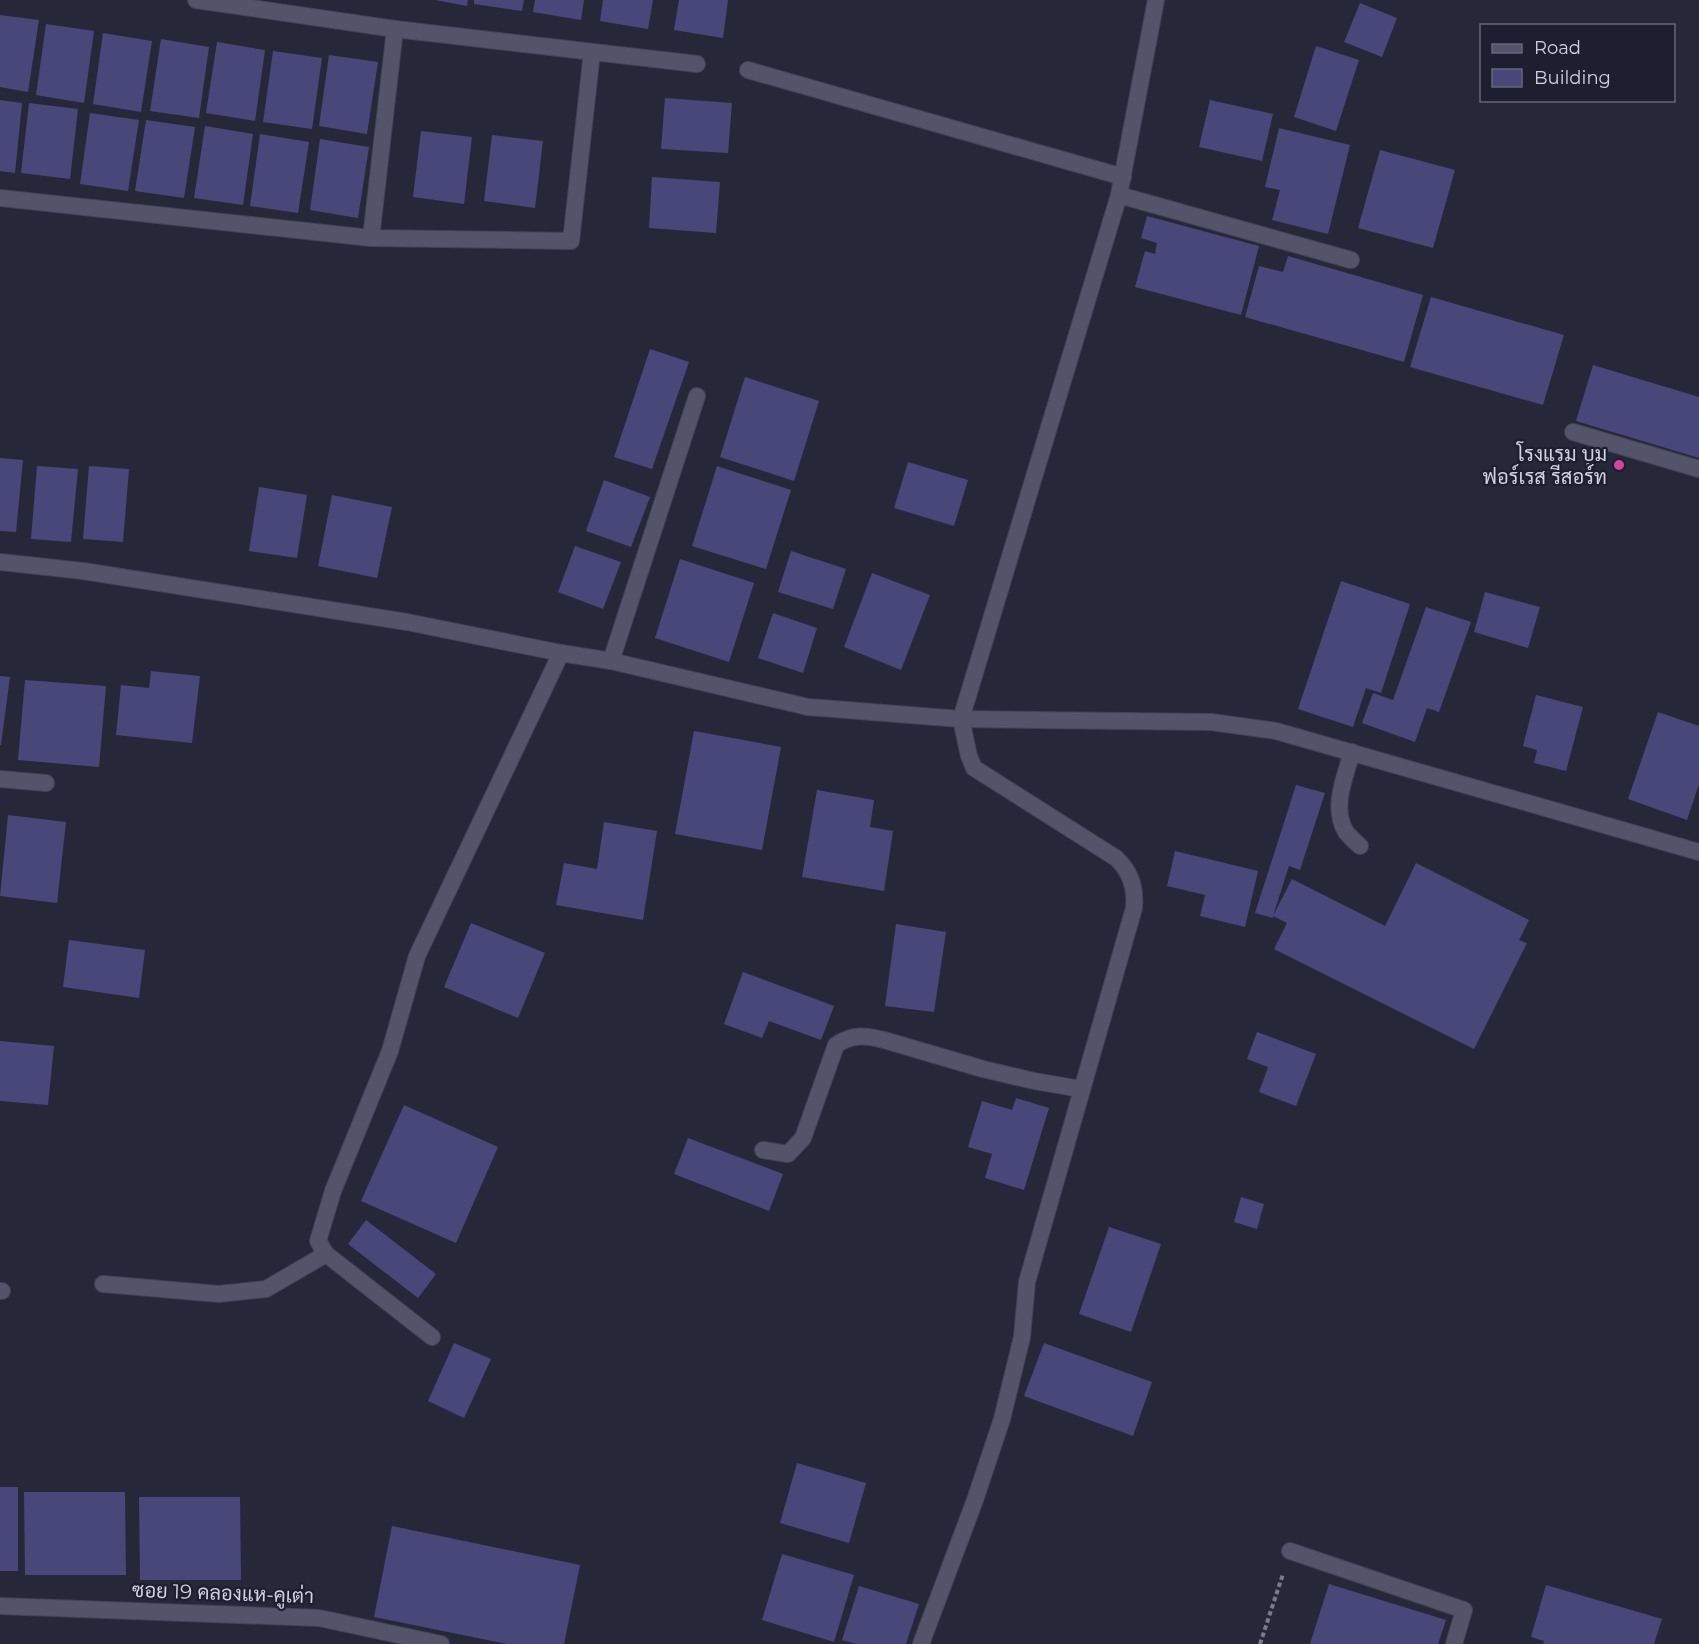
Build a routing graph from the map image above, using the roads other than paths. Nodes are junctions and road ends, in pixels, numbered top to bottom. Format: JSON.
{"nodes":[{"id":1,"x":196,"y":0,"type":"edge"},
{"id":2,"x":1156,"y":0,"type":"edge"},
{"id":3,"x":394,"y":29,"type":"junction"},
{"id":4,"x":592,"y":52,"type":"junction"},
{"id":5,"x":697,"y":64,"type":"dead end"},
{"id":6,"x":748,"y":70,"type":"dead end"},
{"id":7,"x":1123,"y":177,"type":"junction"},
{"id":8,"x":1119,"y":195,"type":"junction"},
{"id":9,"x":0,"y":198,"type":"edge"},
{"id":10,"x":371,"y":238,"type":"junction"},
{"id":11,"x":1350,"y":260,"type":"dead end"},
{"id":12,"x":697,"y":396,"type":"dead end"},
{"id":13,"x":1573,"y":432,"type":"dead end"},
{"id":14,"x":1699,"y":469,"type":"edge"},
{"id":15,"x":0,"y":562,"type":"edge"},
{"id":16,"x":561,"y":653,"type":"junction"},
{"id":17,"x":611,"y":661,"type":"junction"},
{"id":18,"x":961,"y":719,"type":"junction"},
{"id":19,"x":1352,"y":752,"type":"junction"},
{"id":20,"x":0,"y":779,"type":"edge"},
{"id":21,"x":46,"y":783,"type":"dead end"},
{"id":22,"x":1360,"y":846,"type":"dead end"},
{"id":23,"x":1699,"y":852,"type":"edge"},
{"id":24,"x":1081,"y":1089,"type":"junction"},
{"id":25,"x":763,"y":1150,"type":"dead end"},
{"id":26,"x":326,"y":1254,"type":"junction"},
{"id":27,"x":104,"y":1284,"type":"dead end"},
{"id":28,"x":432,"y":1337,"type":"dead end"},
{"id":29,"x":1290,"y":1551,"type":"road end"},
{"id":30,"x":0,"y":1606,"type":"edge"},
{"id":31,"x":441,"y":1644,"type":"edge"},
{"id":32,"x":921,"y":1644,"type":"edge"},
{"id":33,"x":1454,"y":1644,"type":"edge"}],
"edges":[{"from":1,"to":3,"type":"street"},
{"from":2,"to":7,"type":"street"},
{"from":3,"to":4,"type":"street"},
{"from":3,"to":10,"type":"street"},
{"from":4,"to":5,"type":"street"},
{"from":4,"to":10,"type":"street"},
{"from":6,"to":7,"type":"street"},
{"from":7,"to":8,"type":"street"},
{"from":8,"to":11,"type":"street"},
{"from":8,"to":18,"type":"street"},
{"from":9,"to":10,"type":"street"},
{"from":12,"to":17,"type":"street"},
{"from":13,"to":14,"type":"street"},
{"from":15,"to":16,"type":"street"},
{"from":16,"to":17,"type":"street"},
{"from":16,"to":26,"type":"street"},
{"from":17,"to":18,"type":"street"},
{"from":18,"to":19,"type":"street"},
{"from":18,"to":24,"type":"street"},
{"from":19,"to":22,"type":"street"},
{"from":19,"to":23,"type":"street"},
{"from":20,"to":21,"type":"street"},
{"from":24,"to":25,"type":"street"},
{"from":24,"to":32,"type":"street"},
{"from":26,"to":27,"type":"street"},
{"from":26,"to":28,"type":"street"},
{"from":29,"to":33,"type":"street"},
{"from":30,"to":31,"type":"street","name":"ซอย 19 คลองแห-คูเต่า"}]}
